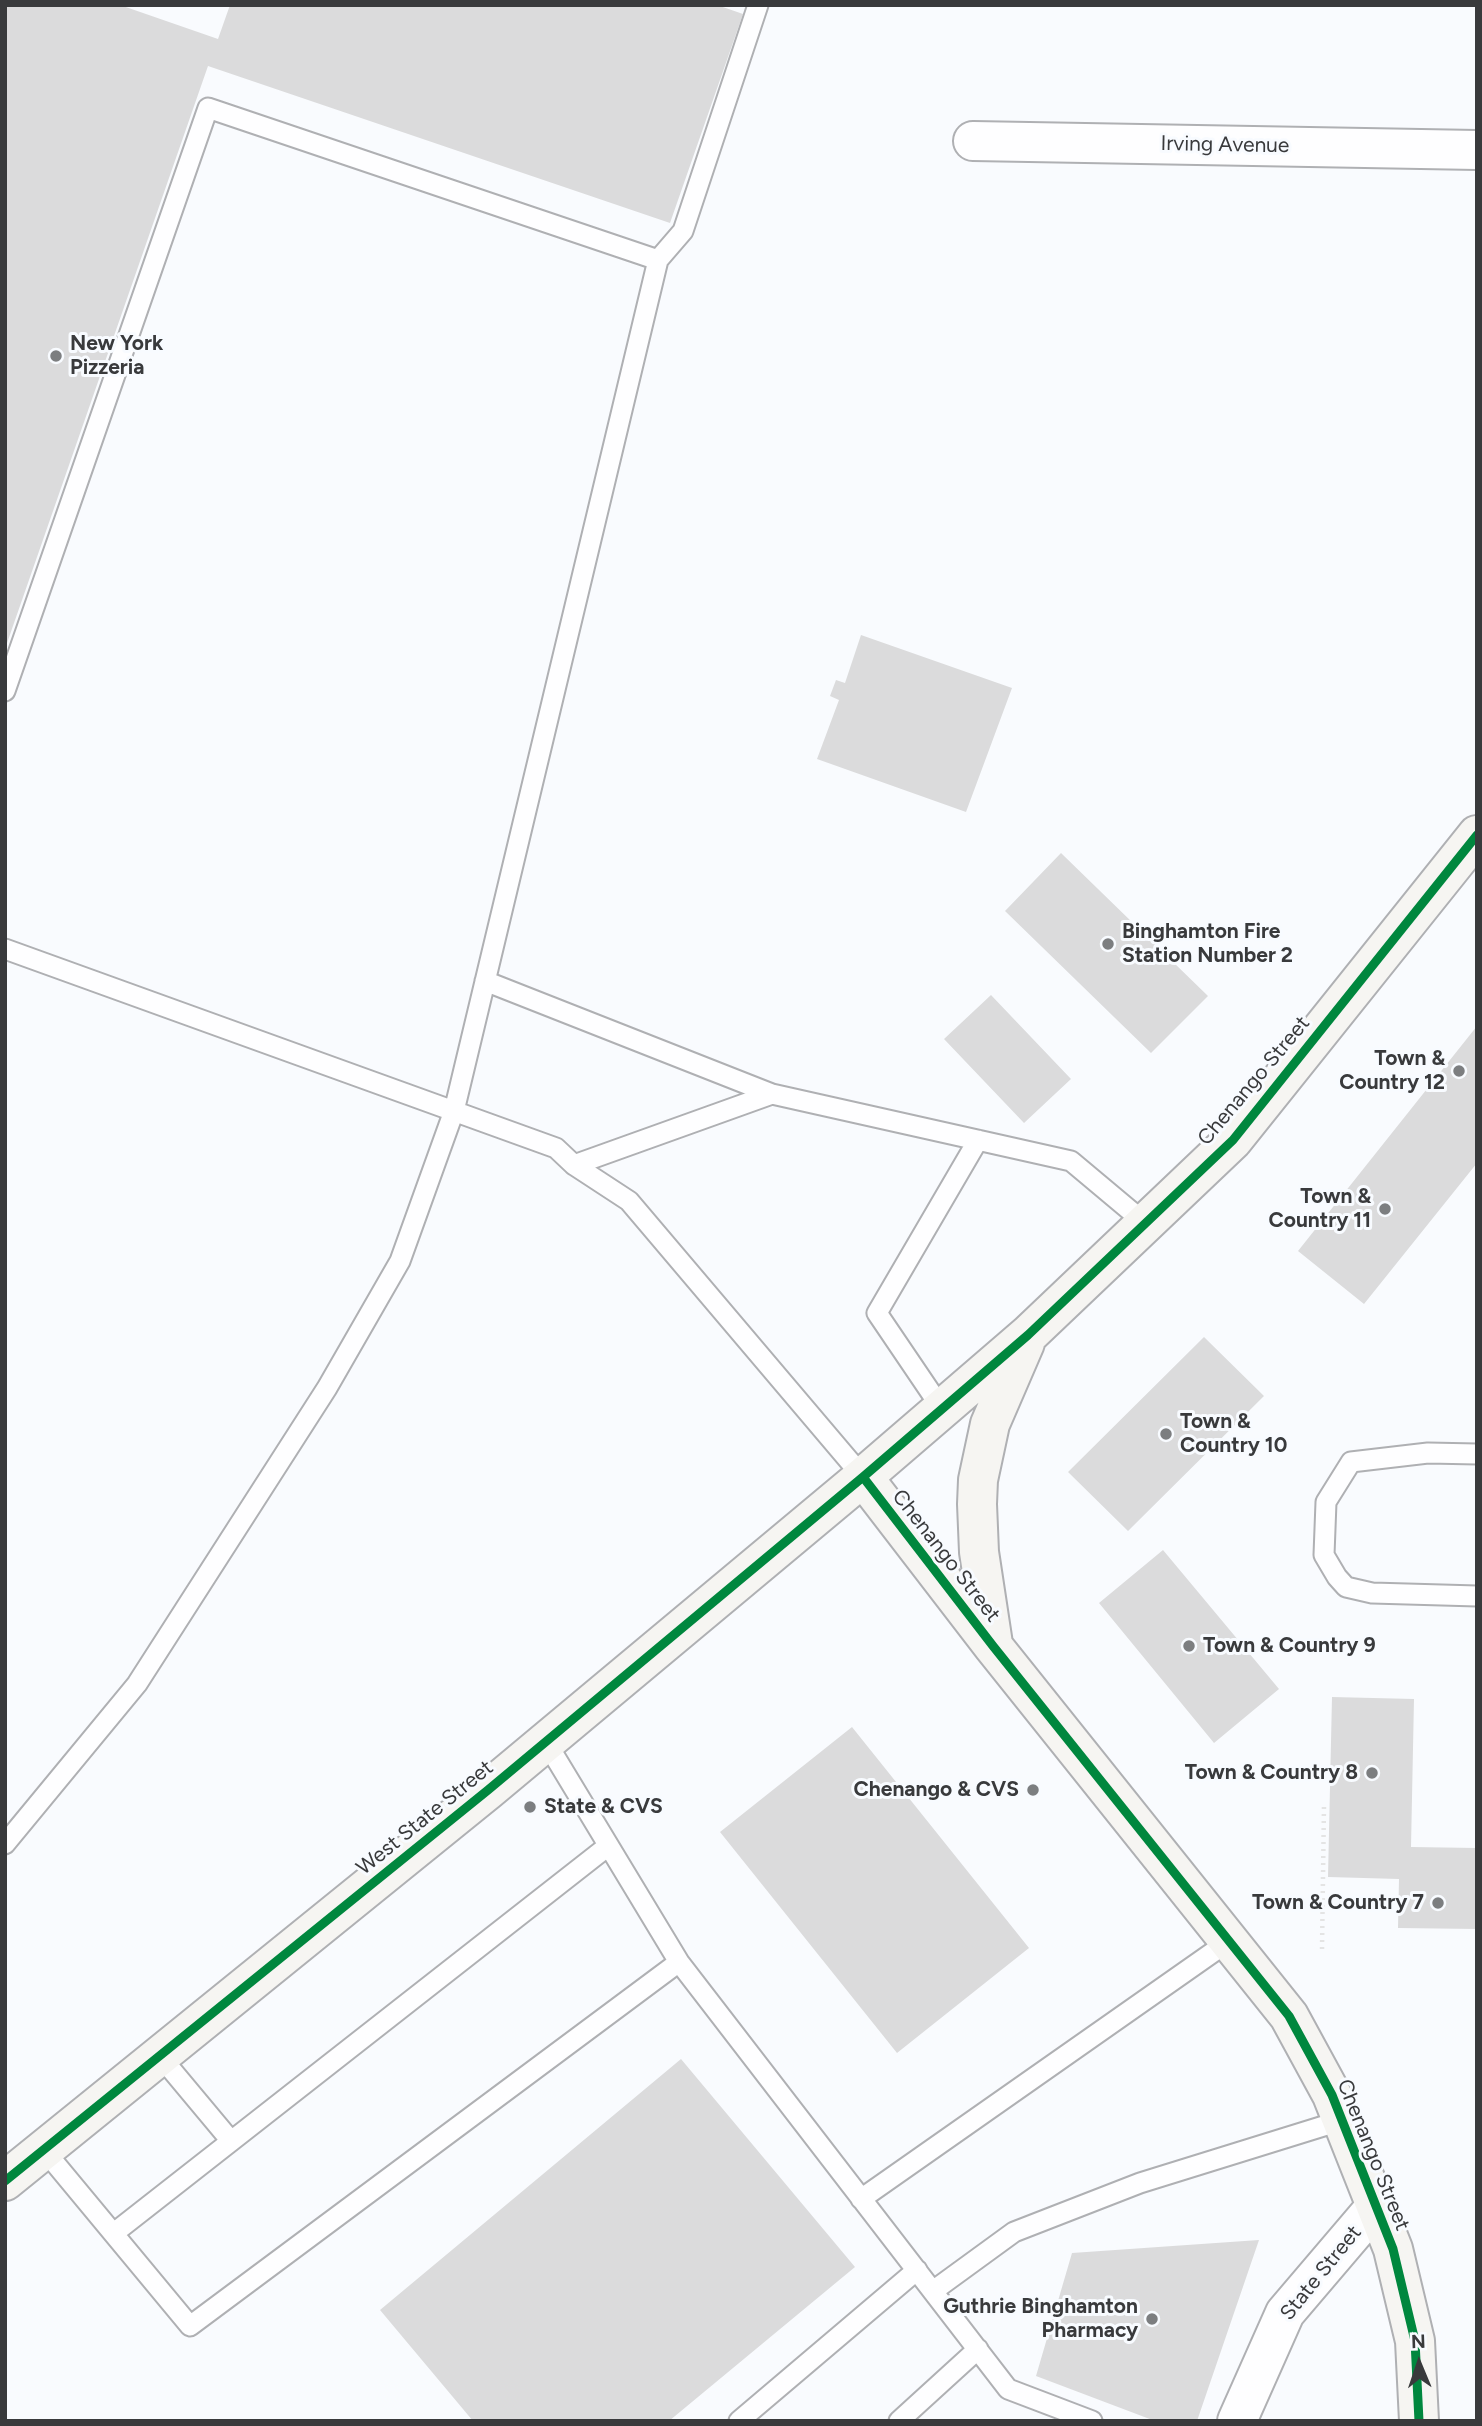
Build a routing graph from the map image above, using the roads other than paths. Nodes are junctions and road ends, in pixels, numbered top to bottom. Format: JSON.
{"nodes":[{"id":1,"x":758,"y":5,"type":"edge"},
{"id":2,"x":973,"y":141,"type":"dead end"},
{"id":3,"x":1477,"y":150,"type":"edge"},
{"id":4,"x":658,"y":260,"type":"junction"},
{"id":5,"x":5,"y":691,"type":"edge"},
{"id":6,"x":1477,"y":835,"type":"edge"},
{"id":7,"x":5,"y":949,"type":"edge"},
{"id":8,"x":485,"y":981,"type":"junction"},
{"id":9,"x":772,"y":1094,"type":"junction"},
{"id":10,"x":454,"y":1111,"type":"junction"},
{"id":11,"x":978,"y":1140,"type":"junction"},
{"id":12,"x":574,"y":1165,"type":"junction"},
{"id":13,"x":1145,"y":1223,"type":"junction"},
{"id":14,"x":1028,"y":1335,"type":"junction"},
{"id":15,"x":942,"y":1409,"type":"junction"},
{"id":16,"x":1477,"y":1454,"type":"edge"},
{"id":17,"x":863,"y":1477,"type":"junction"},
{"id":18,"x":1477,"y":1596,"type":"edge"},
{"id":19,"x":993,"y":1646,"type":"junction"},
{"id":20,"x":546,"y":1742,"type":"junction"},
{"id":21,"x":5,"y":1844,"type":"edge"},
{"id":22,"x":608,"y":1846,"type":"junction"},
{"id":23,"x":1229,"y":1941,"type":"junction"},
{"id":24,"x":679,"y":1962,"type":"junction"},
{"id":25,"x":160,"y":2056,"type":"junction"},
{"id":26,"x":1343,"y":2120,"type":"junction"},
{"id":27,"x":231,"y":2141,"type":"junction"},
{"id":28,"x":44,"y":2150,"type":"junction"},
{"id":29,"x":5,"y":2181,"type":"edge"},
{"id":30,"x":861,"y":2199,"type":"junction"},
{"id":31,"x":1377,"y":2206,"type":"junction"},
{"id":32,"x":114,"y":2234,"type":"junction"},
{"id":33,"x":917,"y":2270,"type":"junction"},
{"id":34,"x":933,"y":2291,"type":"junction"},
{"id":35,"x":978,"y":2350,"type":"junction"},
{"id":36,"x":739,"y":2421,"type":"edge"},
{"id":37,"x":899,"y":2421,"type":"edge"},
{"id":38,"x":1092,"y":2421,"type":"edge"},
{"id":39,"x":1237,"y":2421,"type":"edge"},
{"id":40,"x":1419,"y":2421,"type":"edge"}],
"edges":[{"from":1,"to":4,"type":"lane"},
{"from":2,"to":3,"type":"street","name":"Irving Avenue"},
{"from":4,"to":5,"type":"lane"},
{"from":4,"to":8,"type":"lane"},
{"from":6,"to":13,"type":"street","name":"Chenango Street"},
{"from":7,"to":10,"type":"lane"},
{"from":8,"to":9,"type":"lane"},
{"from":8,"to":10,"type":"lane"},
{"from":9,"to":11,"type":"lane"},
{"from":9,"to":12,"type":"lane"},
{"from":10,"to":12,"type":"lane"},
{"from":10,"to":21,"type":"lane"},
{"from":11,"to":13,"type":"lane"},
{"from":11,"to":15,"type":"lane"},
{"from":12,"to":17,"type":"lane"},
{"from":13,"to":14,"type":"street","name":"Chenango Street"},
{"from":14,"to":15,"type":"street","name":"Chenango Street"},
{"from":14,"to":19,"type":"street"},
{"from":15,"to":17,"type":"street","name":"Chenango Street"},
{"from":16,"to":18,"type":"lane"},
{"from":17,"to":19,"type":"street","name":"Chenango Street"},
{"from":17,"to":20,"type":"street","name":"West State Street"},
{"from":19,"to":23,"type":"street","name":"Chenango Street"},
{"from":20,"to":22,"type":"lane"},
{"from":20,"to":25,"type":"street","name":"West State Street"},
{"from":22,"to":24,"type":"lane"},
{"from":22,"to":27,"type":"lane"},
{"from":23,"to":26,"type":"street","name":"Chenango Street"},
{"from":23,"to":30,"type":"lane"},
{"from":24,"to":30,"type":"lane"},
{"from":24,"to":32,"type":"lane"},
{"from":25,"to":27,"type":"lane"},
{"from":25,"to":28,"type":"street","name":"West State Street"},
{"from":26,"to":31,"type":"street","name":"Chenango Street"},
{"from":26,"to":34,"type":"lane"},
{"from":27,"to":32,"type":"lane"},
{"from":28,"to":29,"type":"street","name":"West State Street"},
{"from":28,"to":32,"type":"lane"},
{"from":30,"to":33,"type":"lane"},
{"from":31,"to":39,"type":"street","name":"State Street"},
{"from":31,"to":40,"type":"street","name":"Chenango Street"},
{"from":33,"to":34,"type":"lane"},
{"from":33,"to":36,"type":"lane"},
{"from":34,"to":35,"type":"lane"},
{"from":35,"to":37,"type":"lane"},
{"from":35,"to":38,"type":"lane"}]}
